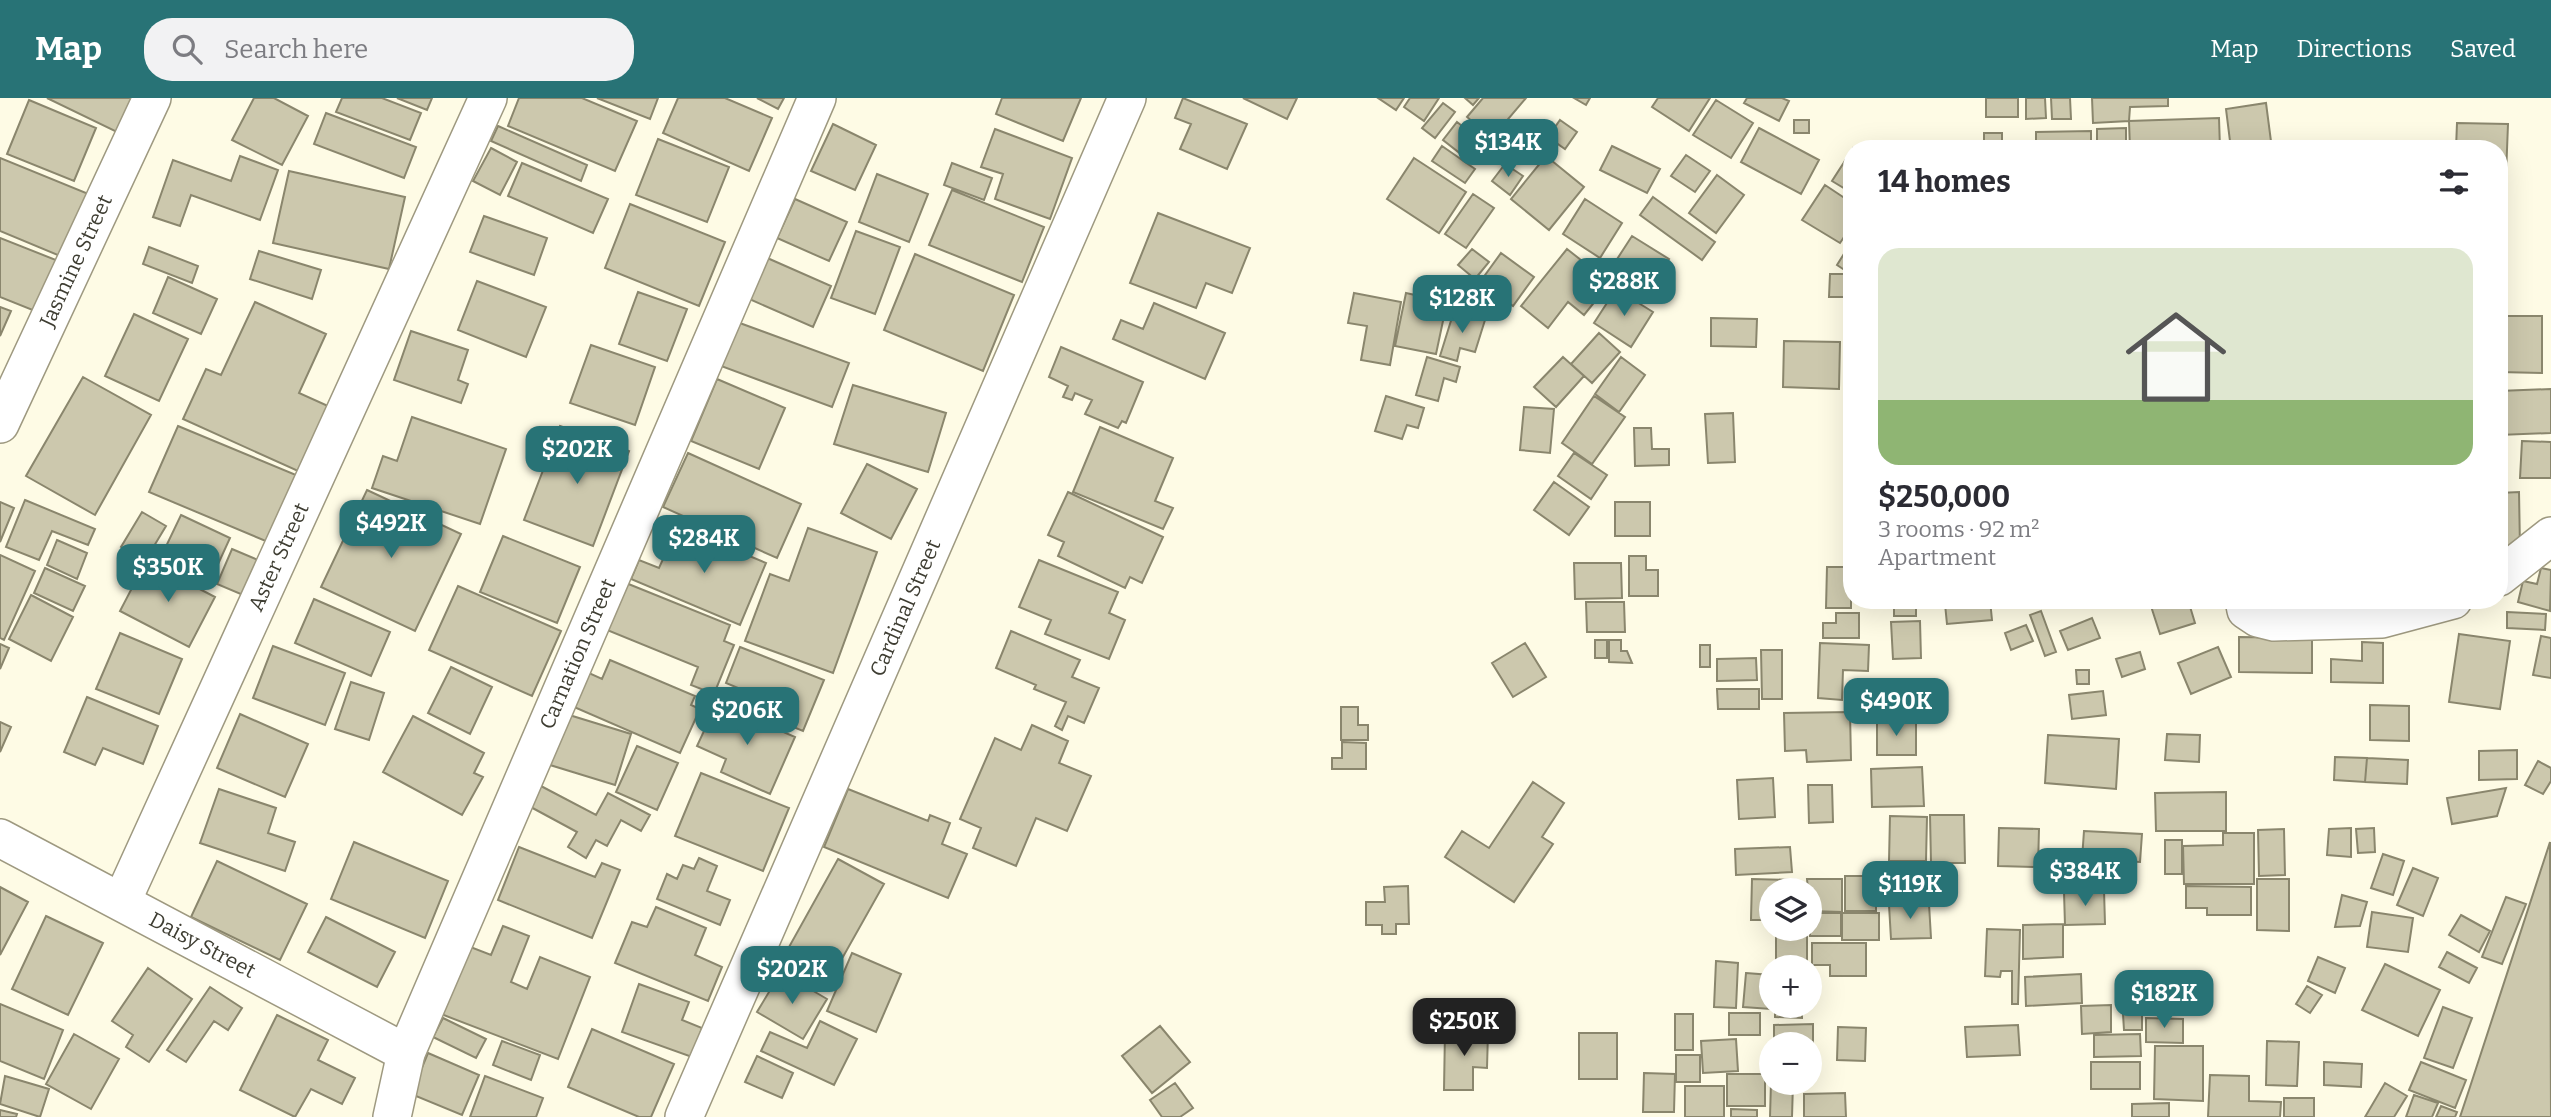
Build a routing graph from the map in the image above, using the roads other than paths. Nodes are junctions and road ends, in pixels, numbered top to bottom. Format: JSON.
{"nodes":[{"id":1,"x":152,"y":98,"type":"edge"},
{"id":2,"x":488,"y":98,"type":"edge"},
{"id":3,"x":817,"y":98,"type":"edge"},
{"id":4,"x":1127,"y":98,"type":"edge"},
{"id":5,"x":0,"y":424,"type":"edge"},
{"id":6,"x":2551,"y":536,"type":"edge"},
{"id":7,"x":2508,"y":569,"type":"edge"},
{"id":8,"x":2246,"y":609,"type":"edge"},
{"id":9,"x":2419,"y":609,"type":"edge"},
{"id":10,"x":0,"y":838,"type":"edge"},
{"id":11,"x":122,"y":901,"type":"junction"},
{"id":12,"x":406,"y":1053,"type":"junction"},
{"id":13,"x":391,"y":1117,"type":"edge"},
{"id":14,"x":684,"y":1117,"type":"edge"}],
"edges":[{"from":1,"to":5,"type":"street","name":"Jasmine Street"},
{"from":2,"to":11,"type":"street","name":"Aster Street"},
{"from":3,"to":12,"type":"street","name":"Carnation Street"},
{"from":4,"to":14,"type":"street","name":"Cardinal Street"},
{"from":6,"to":7,"type":"street"},
{"from":8,"to":9,"type":"street"},
{"from":10,"to":11,"type":"street","name":"Daisy Street"},
{"from":11,"to":12,"type":"street","name":"Daisy Street"},
{"from":12,"to":13,"type":"street","name":"Carnation Street"}]}
